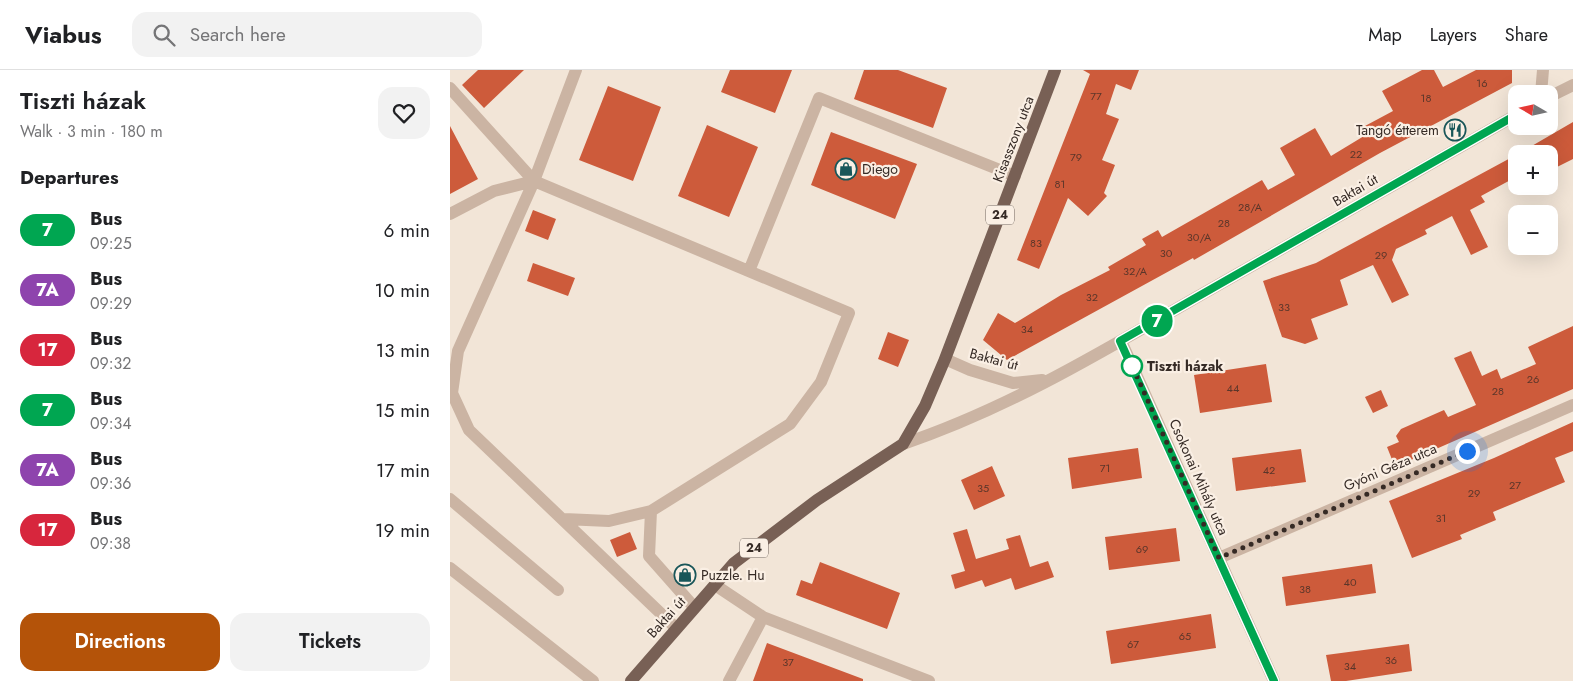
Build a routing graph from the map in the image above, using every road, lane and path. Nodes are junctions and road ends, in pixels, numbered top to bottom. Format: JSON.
{"nodes":[{"id":1,"x":576,"y":70,"type":"edge"},
{"id":2,"x":1055,"y":70,"type":"edge"},
{"id":3,"x":1543,"y":70,"type":"edge"},
{"id":4,"x":1542,"y":85,"type":"edge"},
{"id":5,"x":1573,"y":85,"type":"edge"},
{"id":6,"x":450,"y":88,"type":"edge"},
{"id":7,"x":1558,"y":92,"type":"edge"},
{"id":8,"x":1508,"y":120,"type":"edge"},
{"id":9,"x":1015,"y":176,"type":"junction"},
{"id":10,"x":534,"y":181,"type":"junction"},
{"id":11,"x":450,"y":214,"type":"edge"},
{"id":12,"x":749,"y":271,"type":"junction"},
{"id":13,"x":1120,"y":341,"type":"junction"},
{"id":14,"x":945,"y":359,"type":"junction"},
{"id":15,"x":1047,"y":379,"type":"junction"},
{"id":16,"x":451,"y":394,"type":"edge"},
{"id":17,"x":1573,"y":405,"type":"edge"},
{"id":18,"x":903,"y":444,"type":"junction"},
{"id":19,"x":450,"y":499,"type":"edge"},
{"id":20,"x":651,"y":511,"type":"junction"},
{"id":21,"x":564,"y":519,"type":"junction"},
{"id":22,"x":1219,"y":558,"type":"junction"},
{"id":23,"x":450,"y":568,"type":"edge"},
{"id":24,"x":715,"y":585,"type":"junction"},
{"id":25,"x":558,"y":590,"type":"dead end"},
{"id":26,"x":694,"y":607,"type":"junction"},
{"id":27,"x":763,"y":617,"type":"junction"},
{"id":28,"x":676,"y":628,"type":"junction"},
{"id":29,"x":593,"y":681,"type":"edge"},
{"id":30,"x":630,"y":681,"type":"edge"},
{"id":31,"x":729,"y":681,"type":"edge"},
{"id":32,"x":928,"y":681,"type":"edge"},
{"id":33,"x":1274,"y":681,"type":"edge"}],
"edges":[{"from":1,"to":10,"type":"street"},
{"from":2,"to":9,"type":"main road","name":"Kisasszony utca","number":"24"},
{"from":3,"to":4,"type":"street"},
{"from":5,"to":7,"type":"street"},
{"from":6,"to":10,"type":"street"},
{"from":8,"to":13,"type":"street","name":"Baktai út"},
{"from":9,"to":12,"type":"street"},
{"from":9,"to":14,"type":"main road","name":"Kisasszony utca","number":"24"},
{"from":10,"to":11,"type":"street"},
{"from":10,"to":12,"type":"street"},
{"from":10,"to":16,"type":"street"},
{"from":12,"to":20,"type":"street"},
{"from":13,"to":15,"type":"street","name":"Baktai út"},
{"from":13,"to":22,"type":"street","name":"Csokonai Mihály utca"},
{"from":14,"to":15,"type":"street","name":"Baktai út"},
{"from":14,"to":18,"type":"main road","name":"Baktai út","number":"24"},
{"from":15,"to":18,"type":"street"},
{"from":16,"to":21,"type":"street"},
{"from":17,"to":22,"type":"street","name":"Gyóni Géza utca"},
{"from":18,"to":24,"type":"main road","name":"Baktai út","number":"24"},
{"from":19,"to":25,"type":"street"},
{"from":20,"to":21,"type":"street"},
{"from":20,"to":26,"type":"street"},
{"from":21,"to":28,"type":"street"},
{"from":22,"to":33,"type":"street","name":"Csokonai Mihály utca"},
{"from":23,"to":29,"type":"street"},
{"from":24,"to":26,"type":"main road","name":"Baktai út","number":"24"},
{"from":24,"to":27,"type":"street"},
{"from":26,"to":28,"type":"main road","name":"Baktai út","number":"24"},
{"from":27,"to":31,"type":"street"},
{"from":27,"to":32,"type":"street"},
{"from":28,"to":30,"type":"main road","name":"Baktai út","number":"24"}]}
